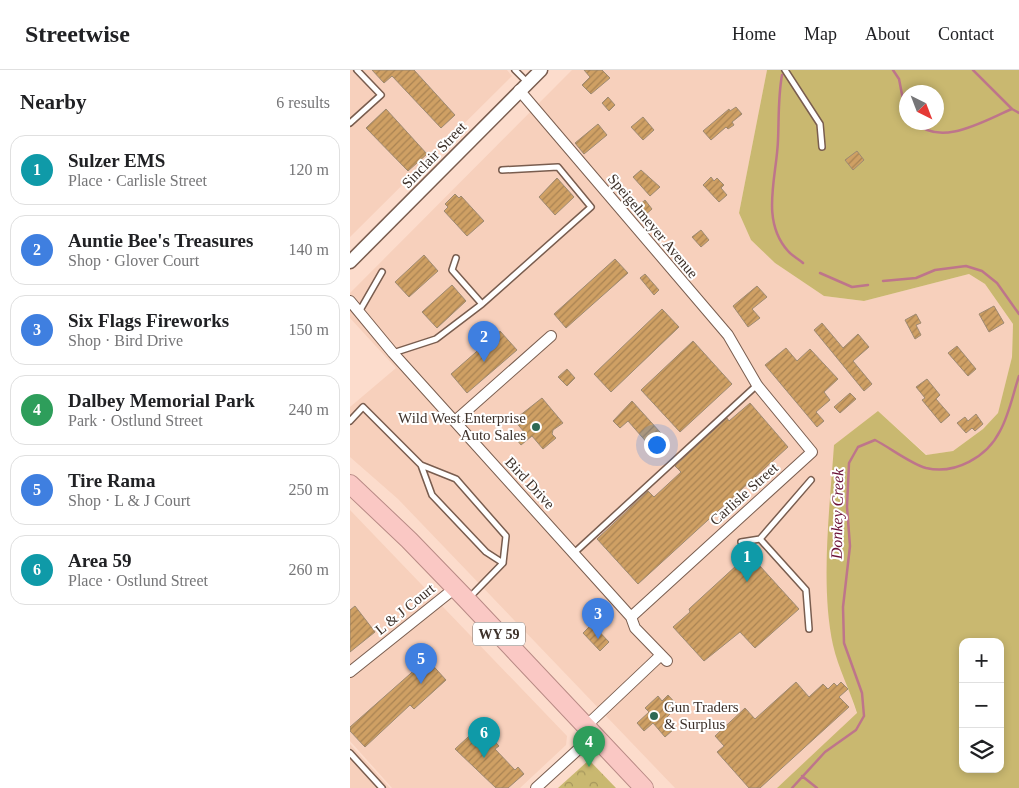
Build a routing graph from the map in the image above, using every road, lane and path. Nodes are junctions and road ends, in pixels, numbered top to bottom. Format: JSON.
{"nodes":[{"id":1,"x":356,"y":70,"type":"edge"},
{"id":2,"x":515,"y":70,"type":"edge"},
{"id":3,"x":541,"y":70,"type":"edge"},
{"id":4,"x":785,"y":70,"type":"edge"},
{"id":5,"x":523,"y":87,"type":"junction"},
{"id":6,"x":350,"y":123,"type":"edge"},
{"id":7,"x":822,"y":147,"type":"dead end"},
{"id":8,"x":502,"y":170,"type":"dead end"},
{"id":9,"x":456,"y":258,"type":"dead end"},
{"id":10,"x":350,"y":262,"type":"edge"},
{"id":11,"x":382,"y":272,"type":"dead end"},
{"id":12,"x":350,"y":301,"type":"edge"},
{"id":13,"x":482,"y":304,"type":"junction"},
{"id":14,"x":359,"y":312,"type":"junction"},
{"id":15,"x":551,"y":336,"type":"dead end"},
{"id":16,"x":393,"y":353,"type":"junction"},
{"id":17,"x":758,"y":385,"type":"junction"},
{"id":18,"x":350,"y":421,"type":"edge"},
{"id":19,"x":455,"y":422,"type":"junction"},
{"id":20,"x":421,"y":466,"type":"junction"},
{"id":21,"x":811,"y":480,"type":"dead end"},
{"id":22,"x":350,"y":484,"type":"edge"},
{"id":23,"x":760,"y":539,"type":"junction"},
{"id":24,"x":742,"y":542,"type":"dead end"},
{"id":25,"x":574,"y":553,"type":"junction"},
{"id":26,"x":503,"y":564,"type":"junction"},
{"id":27,"x":461,"y":594,"type":"junction"},
{"id":28,"x":631,"y":617,"type":"junction"},
{"id":29,"x":809,"y":629,"type":"dead end"},
{"id":30,"x":350,"y":672,"type":"edge"},
{"id":31,"x":590,"y":730,"type":"junction"},
{"id":32,"x":350,"y":753,"type":"edge"},
{"id":33,"x":382,"y":788,"type":"edge"},
{"id":34,"x":536,"y":788,"type":"edge"},
{"id":35,"x":644,"y":788,"type":"edge"}],
"edges":[{"from":1,"to":6,"type":"lane"},
{"from":2,"to":5,"type":"lane"},
{"from":3,"to":5,"type":"street","name":"Sinclair Street"},
{"from":4,"to":7,"type":"lane"},
{"from":5,"to":10,"type":"street","name":"Sinclair Street"},
{"from":5,"to":17,"type":"street","name":"Speigelmeyer Avenue"},
{"from":8,"to":13,"type":"lane"},
{"from":9,"to":13,"type":"lane"},
{"from":11,"to":14,"type":"lane"},
{"from":12,"to":14,"type":"street","name":"Bird Drive"},
{"from":13,"to":16,"type":"lane"},
{"from":14,"to":16,"type":"street","name":"Bird Drive"},
{"from":15,"to":19,"type":"street"},
{"from":16,"to":19,"type":"street","name":"Bird Drive"},
{"from":17,"to":25,"type":"lane"},
{"from":17,"to":28,"type":"street","name":"Carlisle Street"},
{"from":18,"to":20,"type":"lane"},
{"from":19,"to":25,"type":"street","name":"Bird Drive"},
{"from":20,"to":26,"type":"lane"},
{"from":20,"to":26,"type":"lane"},
{"from":21,"to":23,"type":"lane"},
{"from":22,"to":27,"type":"highway","number":"WY 59"},
{"from":23,"to":24,"type":"lane"},
{"from":23,"to":29,"type":"lane"},
{"from":25,"to":28,"type":"street","name":"Bird Drive"},
{"from":26,"to":27,"type":"lane"},
{"from":27,"to":30,"type":"street","name":"L & J Court"},
{"from":27,"to":31,"type":"highway","number":"WY 59"},
{"from":28,"to":31,"type":"street","name":"Bird Drive"},
{"from":31,"to":34,"type":"street"},
{"from":31,"to":35,"type":"highway","number":"WY 59"},
{"from":32,"to":33,"type":"lane"}]}
